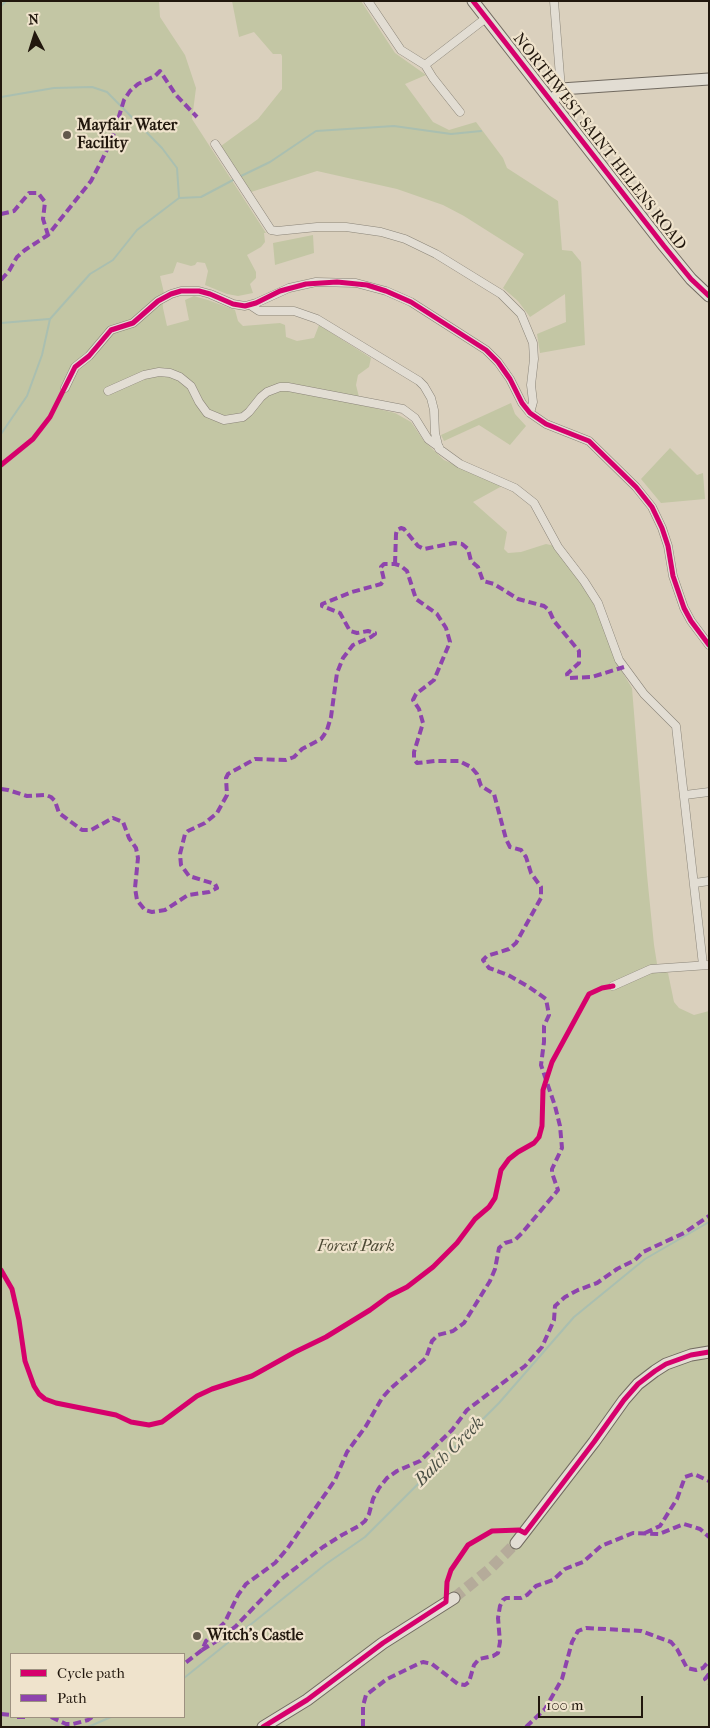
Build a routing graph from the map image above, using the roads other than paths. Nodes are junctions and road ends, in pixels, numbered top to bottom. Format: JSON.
{"nodes":[{"id":1,"x":368,"y":1,"type":"edge"},
{"id":2,"x":473,"y":1,"type":"edge"},
{"id":3,"x":554,"y":1,"type":"edge"},
{"id":4,"x":486,"y":18,"type":"junction"},
{"id":5,"x":425,"y":65,"type":"junction"},
{"id":6,"x":709,"y":79,"type":"edge"},
{"id":7,"x":562,"y":89,"type":"junction"},
{"id":8,"x":552,"y":102,"type":"junction"},
{"id":9,"x":460,"y":112,"type":"dead end"},
{"id":10,"x":215,"y":144,"type":"dead end"},
{"id":11,"x":709,"y":296,"type":"edge"},
{"id":12,"x":250,"y":305,"type":"junction"},
{"id":13,"x":65,"y":388,"type":"dead end"},
{"id":14,"x":108,"y":391,"type":"dead end"},
{"id":15,"x":530,"y":412,"type":"junction"},
{"id":16,"x":439,"y":447,"type":"junction"},
{"id":17,"x":709,"y":645,"type":"edge"},
{"id":18,"x":709,"y":792,"type":"edge"},
{"id":19,"x":685,"y":795,"type":"junction"},
{"id":20,"x":709,"y":881,"type":"edge"},
{"id":21,"x":695,"y":883,"type":"junction"},
{"id":22,"x":706,"y":965,"type":"edge"},
{"id":23,"x":614,"y":986,"type":"dead end"},
{"id":24,"x":709,"y":1352,"type":"edge"},
{"id":25,"x":516,"y":1544,"type":"tunnel mouth"},
{"id":26,"x":450,"y":1600,"type":"tunnel mouth"},
{"id":27,"x":263,"y":1727,"type":"edge"}],
"edges":[{"from":1,"to":5,"type":"street"},
{"from":2,"to":4,"type":"main road","name":"NORTHWEST SAINT HELENS ROAD"},
{"from":3,"to":7,"type":"street"},
{"from":4,"to":5,"type":"street"},
{"from":4,"to":8,"type":"main road","name":"NORTHWEST SAINT HELENS ROAD"},
{"from":5,"to":9,"type":"street"},
{"from":6,"to":7,"type":"main road"},
{"from":7,"to":8,"type":"main road"},
{"from":8,"to":11,"type":"main road","name":"NORTHWEST SAINT HELENS ROAD"},
{"from":10,"to":15,"type":"street"},
{"from":12,"to":13,"type":"street"},
{"from":12,"to":15,"type":"street"},
{"from":12,"to":16,"type":"street"},
{"from":14,"to":16,"type":"street"},
{"from":15,"to":17,"type":"street"},
{"from":16,"to":19,"type":"street"},
{"from":18,"to":19,"type":"street"},
{"from":19,"to":21,"type":"street"},
{"from":20,"to":21,"type":"street"},
{"from":21,"to":22,"type":"street"},
{"from":22,"to":23,"type":"street"},
{"from":24,"to":25,"type":"main road"},
{"from":26,"to":27,"type":"main road"}]}
